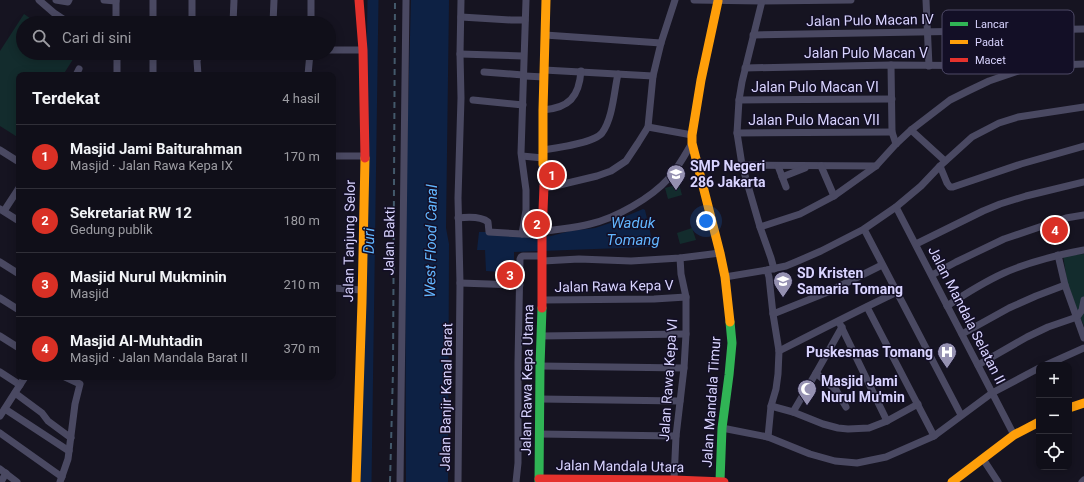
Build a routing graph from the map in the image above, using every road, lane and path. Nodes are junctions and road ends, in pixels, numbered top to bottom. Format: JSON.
{"nodes":[{"id":1,"x":55,"y":0,"type":"edge"},
{"id":2,"x":69,"y":0,"type":"edge"},
{"id":3,"x":104,"y":0,"type":"edge"},
{"id":4,"x":153,"y":0,"type":"edge"},
{"id":5,"x":192,"y":0,"type":"edge"},
{"id":6,"x":234,"y":0,"type":"edge"},
{"id":7,"x":274,"y":0,"type":"edge"},
{"id":8,"x":311,"y":0,"type":"edge"},
{"id":9,"x":359,"y":0,"type":"edge"},
{"id":10,"x":406,"y":0,"type":"edge"},
{"id":11,"x":461,"y":0,"type":"edge"},
{"id":12,"x":526,"y":0,"type":"edge"},
{"id":13,"x":546,"y":0,"type":"edge"},
{"id":14,"x":675,"y":0,"type":"edge"},
{"id":15,"x":694,"y":0,"type":"edge"},
{"id":16,"x":851,"y":0,"type":"edge"},
{"id":17,"x":926,"y":0,"type":"edge"},
{"id":18,"x":41,"y":1,"type":"edge"},
{"id":19,"x":116,"y":1,"type":"edge"},
{"id":20,"x":718,"y":1,"type":"edge"},
{"id":21,"x":762,"y":1,"type":"junction"},
{"id":22,"x":58,"y":16,"type":"edge"},
{"id":23,"x":116,"y":16,"type":"edge"},
{"id":24,"x":153,"y":16,"type":"edge"},
{"id":25,"x":192,"y":16,"type":"edge"},
{"id":26,"x":233,"y":16,"type":"edge"},
{"id":27,"x":273,"y":16,"type":"edge"},
{"id":28,"x":311,"y":16,"type":"edge"},
{"id":29,"x":461,"y":16,"type":"junction"},
{"id":30,"x":525,"y":20,"type":"junction"},
{"id":31,"x":1074,"y":30,"type":"edge"},
{"id":32,"x":1084,"y":30,"type":"edge"},
{"id":33,"x":927,"y":32,"type":"junction"},
{"id":34,"x":942,"y":32,"type":"edge"},
{"id":35,"x":545,"y":35,"type":"junction"},
{"id":36,"x":754,"y":35,"type":"junction"},
{"id":37,"x":661,"y":43,"type":"junction"},
{"id":38,"x":336,"y":50,"type":"edge"},
{"id":39,"x":363,"y":50,"type":"junction"},
{"id":40,"x":460,"y":54,"type":"junction"},
{"id":41,"x":523,"y":56,"type":"junction"},
{"id":42,"x":117,"y":60,"type":"edge"},
{"id":43,"x":153,"y":60,"type":"edge"},
{"id":44,"x":198,"y":60,"type":"edge"},
{"id":45,"x":309,"y":60,"type":"edge"},
{"id":46,"x":1074,"y":64,"type":"edge"},
{"id":47,"x":1084,"y":64,"type":"edge"},
{"id":48,"x":891,"y":65,"type":"junction"},
{"id":49,"x":929,"y":66,"type":"junction"},
{"id":50,"x":942,"y":66,"type":"edge"},
{"id":51,"x":745,"y":68,"type":"junction"},
{"id":52,"x":582,"y":71,"type":"junction"},
{"id":53,"x":117,"y":72,"type":"edge"},
{"id":54,"x":153,"y":72,"type":"edge"},
{"id":55,"x":198,"y":72,"type":"edge"},
{"id":56,"x":308,"y":72,"type":"edge"},
{"id":57,"x":484,"y":72,"type":"dead end"},
{"id":58,"x":544,"y":74,"type":"junction"},
{"id":59,"x":618,"y":74,"type":"junction"},
{"id":60,"x":1010,"y":74,"type":"edge"},
{"id":61,"x":524,"y":76,"type":"junction"},
{"id":62,"x":653,"y":76,"type":"junction"},
{"id":63,"x":892,"y":99,"type":"junction"},
{"id":64,"x":473,"y":100,"type":"dead end"},
{"id":65,"x":739,"y":100,"type":"junction"},
{"id":66,"x":523,"y":105,"type":"junction"},
{"id":67,"x":1084,"y":107,"type":"edge"},
{"id":68,"x":543,"y":110,"type":"junction"},
{"id":69,"x":648,"y":127,"type":"junction"},
{"id":70,"x":911,"y":130,"type":"junction"},
{"id":71,"x":892,"y":132,"type":"junction"},
{"id":72,"x":737,"y":133,"type":"junction"},
{"id":73,"x":692,"y":139,"type":"junction"},
{"id":74,"x":896,"y":144,"type":"junction"},
{"id":75,"x":1084,"y":146,"type":"edge"},
{"id":76,"x":0,"y":150,"type":"edge"},
{"id":77,"x":336,"y":156,"type":"edge"},
{"id":78,"x":365,"y":156,"type":"junction"},
{"id":79,"x":522,"y":156,"type":"junction"},
{"id":80,"x":543,"y":157,"type":"junction"},
{"id":81,"x":16,"y":160,"type":"edge"},
{"id":82,"x":943,"y":163,"type":"junction"},
{"id":83,"x":742,"y":165,"type":"junction"},
{"id":84,"x":778,"y":166,"type":"junction"},
{"id":85,"x":808,"y":166,"type":"junction"},
{"id":86,"x":822,"y":166,"type":"junction"},
{"id":87,"x":876,"y":166,"type":"junction"},
{"id":88,"x":782,"y":177,"type":"junction"},
{"id":89,"x":1084,"y":182,"type":"edge"},
{"id":90,"x":786,"y":186,"type":"dead end"},
{"id":91,"x":544,"y":187,"type":"joint"},
{"id":92,"x":16,"y":192,"type":"edge"},
{"id":93,"x":834,"y":196,"type":"junction"},
{"id":94,"x":896,"y":207,"type":"junction"},
{"id":95,"x":2,"y":210,"type":"edge"},
{"id":96,"x":1084,"y":215,"type":"edge"},
{"id":97,"x":458,"y":218,"type":"junction"},
{"id":98,"x":16,"y":219,"type":"edge"},
{"id":99,"x":760,"y":227,"type":"junction"},
{"id":100,"x":864,"y":229,"type":"junction"},
{"id":101,"x":522,"y":234,"type":"junction"},
{"id":102,"x":542,"y":234,"type":"junction"},
{"id":103,"x":916,"y":244,"type":"junction"},
{"id":104,"x":1084,"y":250,"type":"edge"},
{"id":105,"x":720,"y":253,"type":"junction"},
{"id":106,"x":1058,"y":255,"type":"junction"},
{"id":107,"x":542,"y":257,"type":"junction"},
{"id":108,"x":680,"y":258,"type":"junction"},
{"id":109,"x":0,"y":262,"type":"edge"},
{"id":110,"x":882,"y":264,"type":"junction"},
{"id":111,"x":770,"y":270,"type":"junction"},
{"id":112,"x":16,"y":272,"type":"edge"},
{"id":113,"x":932,"y":275,"type":"junction"},
{"id":114,"x":725,"y":277,"type":"junction"},
{"id":115,"x":460,"y":283,"type":"junction"},
{"id":116,"x":520,"y":285,"type":"junction"},
{"id":117,"x":1065,"y":285,"type":"junction"},
{"id":118,"x":336,"y":288,"type":"edge"},
{"id":119,"x":362,"y":290,"type":"junction"},
{"id":120,"x":897,"y":292,"type":"junction"},
{"id":121,"x":686,"y":297,"type":"junction"},
{"id":122,"x":0,"y":298,"type":"edge"},
{"id":123,"x":542,"y":300,"type":"junction"},
{"id":124,"x":1084,"y":300,"type":"edge"},
{"id":125,"x":947,"y":306,"type":"junction"},
{"id":126,"x":867,"y":307,"type":"junction"},
{"id":127,"x":16,"y":308,"type":"edge"},
{"id":128,"x":773,"y":314,"type":"junction"},
{"id":129,"x":1077,"y":317,"type":"junction"},
{"id":130,"x":840,"y":324,"type":"junction"},
{"id":131,"x":686,"y":334,"type":"junction"},
{"id":132,"x":962,"y":334,"type":"junction"},
{"id":133,"x":0,"y":336,"type":"edge"},
{"id":134,"x":541,"y":336,"type":"junction"},
{"id":135,"x":1084,"y":338,"type":"edge"},
{"id":136,"x":16,"y":346,"type":"edge"},
{"id":137,"x":1084,"y":348,"type":"edge"},
{"id":138,"x":779,"y":351,"type":"junction"},
{"id":139,"x":1053,"y":362,"type":"edge"},
{"id":140,"x":540,"y":366,"type":"junction"},
{"id":141,"x":978,"y":366,"type":"junction"},
{"id":142,"x":684,"y":368,"type":"junction"},
{"id":143,"x":1036,"y":370,"type":"edge"},
{"id":144,"x":0,"y":372,"type":"edge"},
{"id":145,"x":816,"y":373,"type":"junction"},
{"id":146,"x":23,"y":380,"type":"edge"},
{"id":147,"x":70,"y":380,"type":"edge"},
{"id":148,"x":20,"y":384,"type":"junction"},
{"id":149,"x":15,"y":393,"type":"junction"},
{"id":150,"x":992,"y":393,"type":"junction"},
{"id":151,"x":540,"y":399,"type":"junction"},
{"id":152,"x":680,"y":401,"type":"junction"},
{"id":153,"x":1084,"y":402,"type":"edge"},
{"id":154,"x":918,"y":404,"type":"junction"},
{"id":155,"x":771,"y":406,"type":"junction"},
{"id":156,"x":846,"y":407,"type":"dead end"},
{"id":157,"x":1072,"y":407,"type":"edge"},
{"id":158,"x":5,"y":409,"type":"junction"},
{"id":159,"x":793,"y":412,"type":"junction"},
{"id":160,"x":961,"y":415,"type":"junction"},
{"id":161,"x":0,"y":416,"type":"edge"},
{"id":162,"x":887,"y":421,"type":"junction"},
{"id":163,"x":1036,"y":424,"type":"edge"},
{"id":164,"x":722,"y":428,"type":"junction"},
{"id":165,"x":0,"y":433,"type":"edge"},
{"id":166,"x":540,"y":434,"type":"junction"},
{"id":167,"x":1014,"y":435,"type":"junction"},
{"id":168,"x":676,"y":436,"type":"junction"},
{"id":169,"x":934,"y":436,"type":"junction"},
{"id":170,"x":768,"y":437,"type":"junction"},
{"id":171,"x":71,"y":438,"type":"junction"},
{"id":172,"x":69,"y":452,"type":"junction"},
{"id":173,"x":983,"y":459,"type":"junction"},
{"id":174,"x":3,"y":471,"type":"edge"},
{"id":175,"x":61,"y":479,"type":"edge"},
{"id":176,"x":539,"y":480,"type":"edge"},
{"id":177,"x":674,"y":480,"type":"junction"},
{"id":178,"x":954,"y":481,"type":"edge"},
{"id":179,"x":1,"y":482,"type":"edge"},
{"id":180,"x":17,"y":482,"type":"edge"},
{"id":181,"x":356,"y":482,"type":"edge"},
{"id":182,"x":400,"y":482,"type":"edge"},
{"id":183,"x":458,"y":482,"type":"edge"},
{"id":184,"x":516,"y":482,"type":"edge"},
{"id":185,"x":722,"y":482,"type":"edge"},
{"id":186,"x":998,"y":482,"type":"edge"}],
"edges":[{"from":1,"to":2,"type":"street"},
{"from":1,"to":18,"type":"street"},
{"from":3,"to":19,"type":"street"},
{"from":4,"to":24,"type":"street"},
{"from":5,"to":25,"type":"street"},
{"from":6,"to":26,"type":"street"},
{"from":7,"to":27,"type":"street"},
{"from":8,"to":28,"type":"street"},
{"from":9,"to":39,"type":"street","name":"Jalan Tanjung Selor"},
{"from":10,"to":182,"type":"street","name":"Jalan Bakti"},
{"from":11,"to":29,"type":"street","name":"Jalan Banjir Kanal Barat"},
{"from":12,"to":30,"type":"street"},
{"from":13,"to":35,"type":"street"},
{"from":14,"to":37,"type":"street"},
{"from":15,"to":20,"type":"street"},
{"from":16,"to":21,"type":"street"},
{"from":17,"to":33,"type":"street"},
{"from":18,"to":22,"type":"street"},
{"from":19,"to":23,"type":"street"},
{"from":20,"to":21,"type":"street"},
{"from":20,"to":73,"type":"street"},
{"from":21,"to":36,"type":"street"},
{"from":29,"to":30,"type":"street"},
{"from":29,"to":40,"type":"street","name":"Jalan Banjir Kanal Barat"},
{"from":30,"to":41,"type":"street"},
{"from":31,"to":32,"type":"street","name":"Jalan Pulo Macan IV"},
{"from":33,"to":34,"type":"street","name":"Jalan Pulo Macan IV"},
{"from":33,"to":36,"type":"street","name":"Jalan Pulo Macan IV"},
{"from":33,"to":49,"type":"street"},
{"from":35,"to":37,"type":"street"},
{"from":35,"to":58,"type":"street"},
{"from":36,"to":51,"type":"street"},
{"from":37,"to":62,"type":"street"},
{"from":38,"to":39,"type":"street"},
{"from":39,"to":78,"type":"street","name":"Jalan Tanjung Selor"},
{"from":40,"to":41,"type":"street"},
{"from":40,"to":97,"type":"street","name":"Jalan Banjir Kanal Barat"},
{"from":41,"to":61,"type":"street"},
{"from":42,"to":53,"type":"street"},
{"from":43,"to":54,"type":"street"},
{"from":44,"to":55,"type":"street"},
{"from":45,"to":56,"type":"street"},
{"from":46,"to":47,"type":"street","name":"Jalan Pulo Macan V"},
{"from":48,"to":49,"type":"street","name":"Jalan Pulo Macan V"},
{"from":48,"to":51,"type":"street","name":"Jalan Pulo Macan V"},
{"from":48,"to":63,"type":"street"},
{"from":49,"to":50,"type":"street","name":"Jalan Pulo Macan V"},
{"from":51,"to":65,"type":"street"},
{"from":52,"to":58,"type":"street"},
{"from":52,"to":59,"type":"street"},
{"from":52,"to":68,"type":"street"},
{"from":57,"to":61,"type":"street"},
{"from":58,"to":61,"type":"street"},
{"from":58,"to":68,"type":"street"},
{"from":59,"to":62,"type":"street"},
{"from":59,"to":80,"type":"street"},
{"from":60,"to":70,"type":"street"},
{"from":61,"to":66,"type":"street"},
{"from":62,"to":69,"type":"street"},
{"from":63,"to":65,"type":"street","name":"Jalan Pulo Macan VI"},
{"from":63,"to":71,"type":"street"},
{"from":64,"to":66,"type":"street"},
{"from":65,"to":72,"type":"street"},
{"from":66,"to":79,"type":"street"},
{"from":67,"to":82,"type":"street"},
{"from":68,"to":80,"type":"street"},
{"from":69,"to":73,"type":"street"},
{"from":69,"to":91,"type":"street"},
{"from":70,"to":74,"type":"street"},
{"from":70,"to":82,"type":"street"},
{"from":71,"to":72,"type":"street","name":"Jalan Pulo Macan VII"},
{"from":71,"to":74,"type":"street"},
{"from":72,"to":83,"type":"street"},
{"from":73,"to":102,"type":"street"},
{"from":73,"to":105,"type":"street","name":"Jalan Mandala Timur"},
{"from":74,"to":87,"type":"street"},
{"from":75,"to":82,"type":"street"},
{"from":76,"to":81,"type":"street"},
{"from":77,"to":78,"type":"street"},
{"from":78,"to":119,"type":"street","name":"Jalan Tanjung Selor"},
{"from":79,"to":80,"type":"street"},
{"from":79,"to":101,"type":"street"},
{"from":82,"to":94,"type":"street"},
{"from":83,"to":84,"type":"street"},
{"from":83,"to":99,"type":"street"},
{"from":84,"to":85,"type":"street"},
{"from":84,"to":88,"type":"street"},
{"from":85,"to":86,"type":"street"},
{"from":85,"to":88,"type":"street"},
{"from":86,"to":87,"type":"street"},
{"from":86,"to":93,"type":"street"},
{"from":87,"to":93,"type":"street"},
{"from":88,"to":90,"type":"street"},
{"from":89,"to":103,"type":"street"},
{"from":91,"to":102,"type":"street","name":"Jalan Rawa Kepa Utama"},
{"from":92,"to":95,"type":"street"},
{"from":93,"to":99,"type":"street"},
{"from":94,"to":100,"type":"street"},
{"from":94,"to":103,"type":"street","name":"Jalan Mandala Selatan II"},
{"from":95,"to":98,"type":"street"},
{"from":96,"to":113,"type":"street"},
{"from":97,"to":101,"type":"street"},
{"from":97,"to":115,"type":"street","name":"Jalan Banjir Kanal Barat"},
{"from":99,"to":111,"type":"street"},
{"from":100,"to":110,"type":"street"},
{"from":100,"to":111,"type":"street"},
{"from":101,"to":102,"type":"street"},
{"from":102,"to":107,"type":"street","name":"Jalan Rawa Kepa Utama"},
{"from":103,"to":113,"type":"street","name":"Jalan Mandala Selatan II"},
{"from":104,"to":106,"type":"street"},
{"from":105,"to":108,"type":"street"},
{"from":105,"to":114,"type":"street","name":"Jalan Mandala Timur"},
{"from":106,"to":117,"type":"street"},
{"from":106,"to":125,"type":"street"},
{"from":107,"to":108,"type":"street"},
{"from":107,"to":116,"type":"street"},
{"from":107,"to":123,"type":"street","name":"Jalan Rawa Kepa Utama"},
{"from":108,"to":121,"type":"street","name":"Jalan Rawa Kepa VI"},
{"from":109,"to":112,"type":"street"},
{"from":110,"to":120,"type":"street"},
{"from":110,"to":128,"type":"street"},
{"from":111,"to":114,"type":"street"},
{"from":111,"to":128,"type":"street"},
{"from":113,"to":125,"type":"street","name":"Jalan Mandala Selatan II"},
{"from":114,"to":164,"type":"street","name":"Jalan Mandala Timur"},
{"from":115,"to":116,"type":"street"},
{"from":115,"to":183,"type":"street","name":"Jalan Banjir Kanal Barat"},
{"from":116,"to":184,"type":"street"},
{"from":117,"to":129,"type":"street"},
{"from":117,"to":132,"type":"street"},
{"from":118,"to":119,"type":"street"},
{"from":119,"to":181,"type":"street","name":"Jalan Tanjung Selor"},
{"from":120,"to":126,"type":"street"},
{"from":120,"to":160,"type":"street"},
{"from":121,"to":123,"type":"street","name":"Jalan Rawa Kepa V"},
{"from":121,"to":131,"type":"street","name":"Jalan Rawa Kepa VI"},
{"from":122,"to":127,"type":"street"},
{"from":123,"to":134,"type":"street","name":"Jalan Rawa Kepa Utama"},
{"from":124,"to":129,"type":"street"},
{"from":125,"to":132,"type":"street","name":"Jalan Mandala Selatan II"},
{"from":126,"to":130,"type":"street"},
{"from":126,"to":154,"type":"street"},
{"from":128,"to":138,"type":"street"},
{"from":129,"to":135,"type":"street"},
{"from":129,"to":141,"type":"street"},
{"from":130,"to":138,"type":"street"},
{"from":130,"to":145,"type":"street"},
{"from":130,"to":162,"type":"street"},
{"from":131,"to":134,"type":"street"},
{"from":131,"to":142,"type":"street","name":"Jalan Rawa Kepa VI"},
{"from":132,"to":141,"type":"street","name":"Jalan Mandala Selatan II"},
{"from":133,"to":136,"type":"street"},
{"from":134,"to":140,"type":"street","name":"Jalan Rawa Kepa Utama"},
{"from":137,"to":139,"type":"street"},
{"from":138,"to":155,"type":"street"},
{"from":140,"to":142,"type":"street"},
{"from":140,"to":151,"type":"street","name":"Jalan Rawa Kepa Utama"},
{"from":141,"to":150,"type":"street","name":"Jalan Mandala Selatan II"},
{"from":142,"to":152,"type":"street","name":"Jalan Rawa Kepa VI"},
{"from":143,"to":150,"type":"street"},
{"from":144,"to":148,"type":"street"},
{"from":145,"to":156,"type":"street"},
{"from":145,"to":159,"type":"street"},
{"from":146,"to":148,"type":"street"},
{"from":147,"to":171,"type":"street"},
{"from":148,"to":149,"type":"street"},
{"from":149,"to":158,"type":"street"},
{"from":149,"to":171,"type":"street"},
{"from":150,"to":160,"type":"street"},
{"from":150,"to":167,"type":"street","name":"Jalan Mandala Selatan II"},
{"from":151,"to":152,"type":"street"},
{"from":151,"to":166,"type":"street","name":"Jalan Rawa Kepa Utama"},
{"from":152,"to":168,"type":"street","name":"Jalan Rawa Kepa VI"},
{"from":153,"to":157,"type":"street"},
{"from":154,"to":162,"type":"street"},
{"from":154,"to":169,"type":"street"},
{"from":155,"to":159,"type":"street"},
{"from":155,"to":170,"type":"street"},
{"from":158,"to":161,"type":"street"},
{"from":158,"to":172,"type":"street"},
{"from":159,"to":162,"type":"street"},
{"from":160,"to":169,"type":"street"},
{"from":163,"to":167,"type":"street"},
{"from":164,"to":170,"type":"street"},
{"from":164,"to":185,"type":"street","name":"Jalan Mandala Timur"},
{"from":165,"to":175,"type":"street"},
{"from":166,"to":168,"type":"street"},
{"from":166,"to":176,"type":"street","name":"Jalan Rawa Kepa Utama"},
{"from":167,"to":173,"type":"street"},
{"from":168,"to":177,"type":"street","name":"Jalan Rawa Kepa VI"},
{"from":169,"to":170,"type":"street"},
{"from":171,"to":172,"type":"street"},
{"from":172,"to":175,"type":"street"},
{"from":173,"to":178,"type":"street"},
{"from":173,"to":186,"type":"street"},
{"from":174,"to":179,"type":"street"},
{"from":174,"to":180,"type":"street"},
{"from":176,"to":177,"type":"street","name":"Jalan Mandala Utara"},
{"from":177,"to":185,"type":"street","name":"Jalan Mandala Utara"}]}
